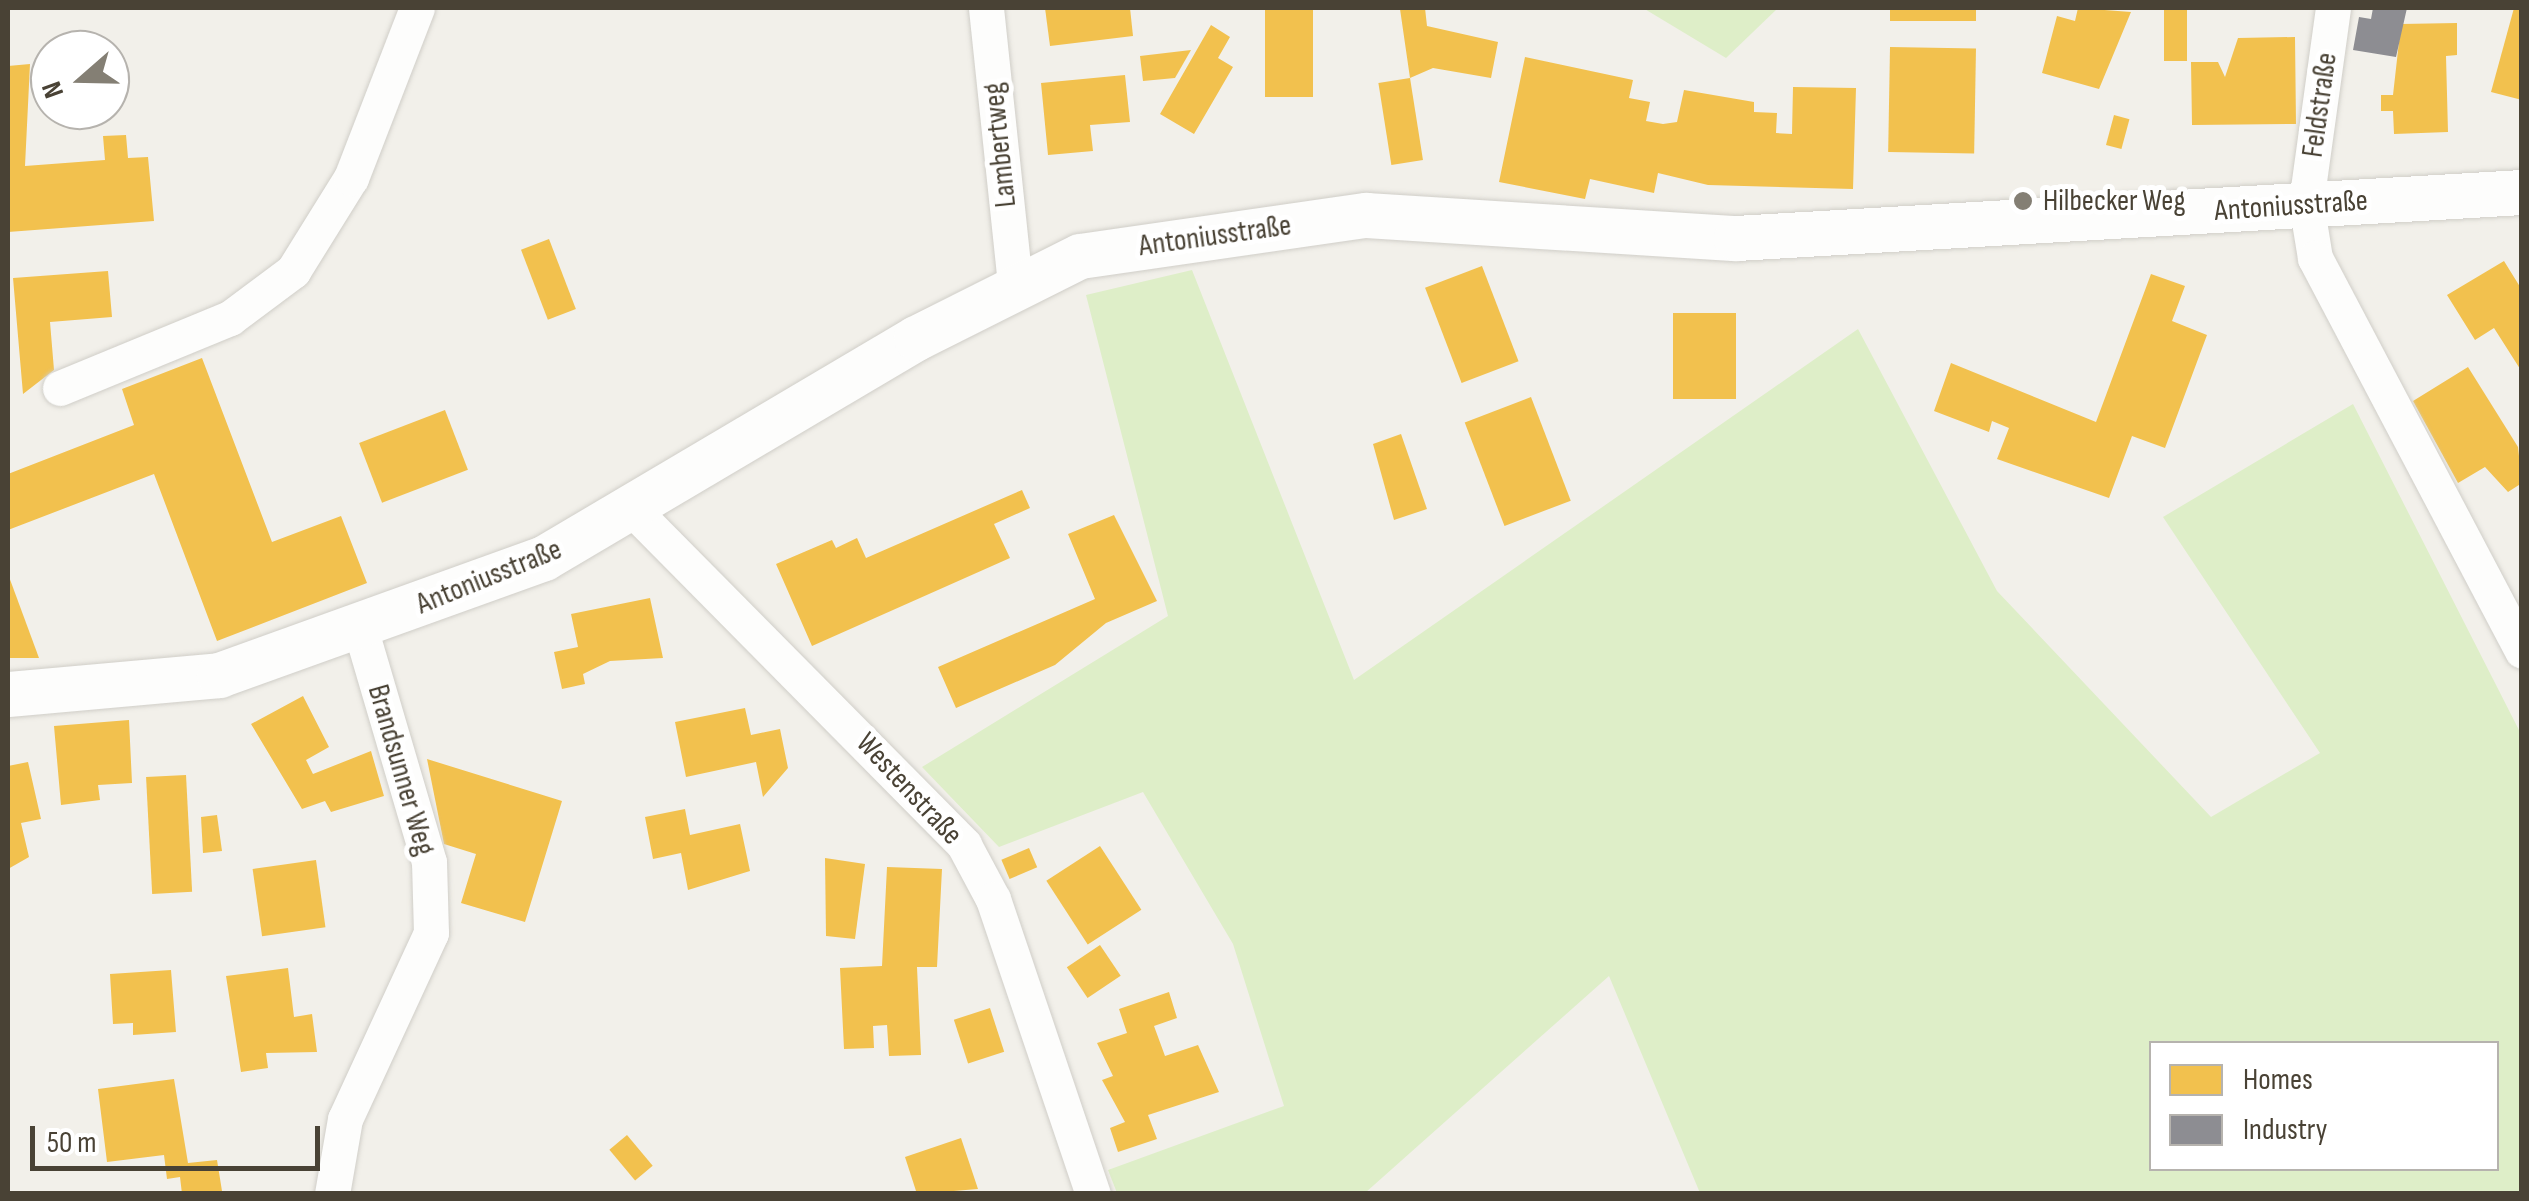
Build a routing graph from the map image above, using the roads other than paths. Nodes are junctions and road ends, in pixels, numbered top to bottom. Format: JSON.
{"nodes":[{"id":1,"x":417,"y":8,"type":"edge"},
{"id":2,"x":986,"y":8,"type":"edge"},
{"id":3,"x":2333,"y":8,"type":"edge"},
{"id":4,"x":2522,"y":192,"type":"edge"},
{"id":5,"x":2306,"y":203,"type":"junction"},
{"id":6,"x":1015,"y":283,"type":"junction"},
{"id":7,"x":60,"y":388,"type":"dead end"},
{"id":8,"x":635,"y":512,"type":"junction"},
{"id":9,"x":360,"y":628,"type":"junction"},
{"id":10,"x":2522,"y":652,"type":"edge"},
{"id":11,"x":8,"y":694,"type":"edge"},
{"id":12,"x":332,"y":1194,"type":"edge"},
{"id":13,"x":1093,"y":1194,"type":"edge"}],
"edges":[{"from":1,"to":7,"type":"street"},
{"from":2,"to":6,"type":"street","name":"Lambertweg"},
{"from":3,"to":5,"type":"street","name":"Feldstraße"},
{"from":4,"to":5,"type":"street","name":"Antoniusstraße"},
{"from":5,"to":6,"type":"street","name":"Antoniusstraße"},
{"from":5,"to":10,"type":"street"},
{"from":6,"to":8,"type":"street","name":"Antoniusstraße"},
{"from":8,"to":9,"type":"street","name":"Antoniusstraße"},
{"from":8,"to":13,"type":"street","name":"Westenstraße"},
{"from":9,"to":11,"type":"street","name":"Antoniusstraße"},
{"from":9,"to":12,"type":"street","name":"Brandsunner Weg"}]}
